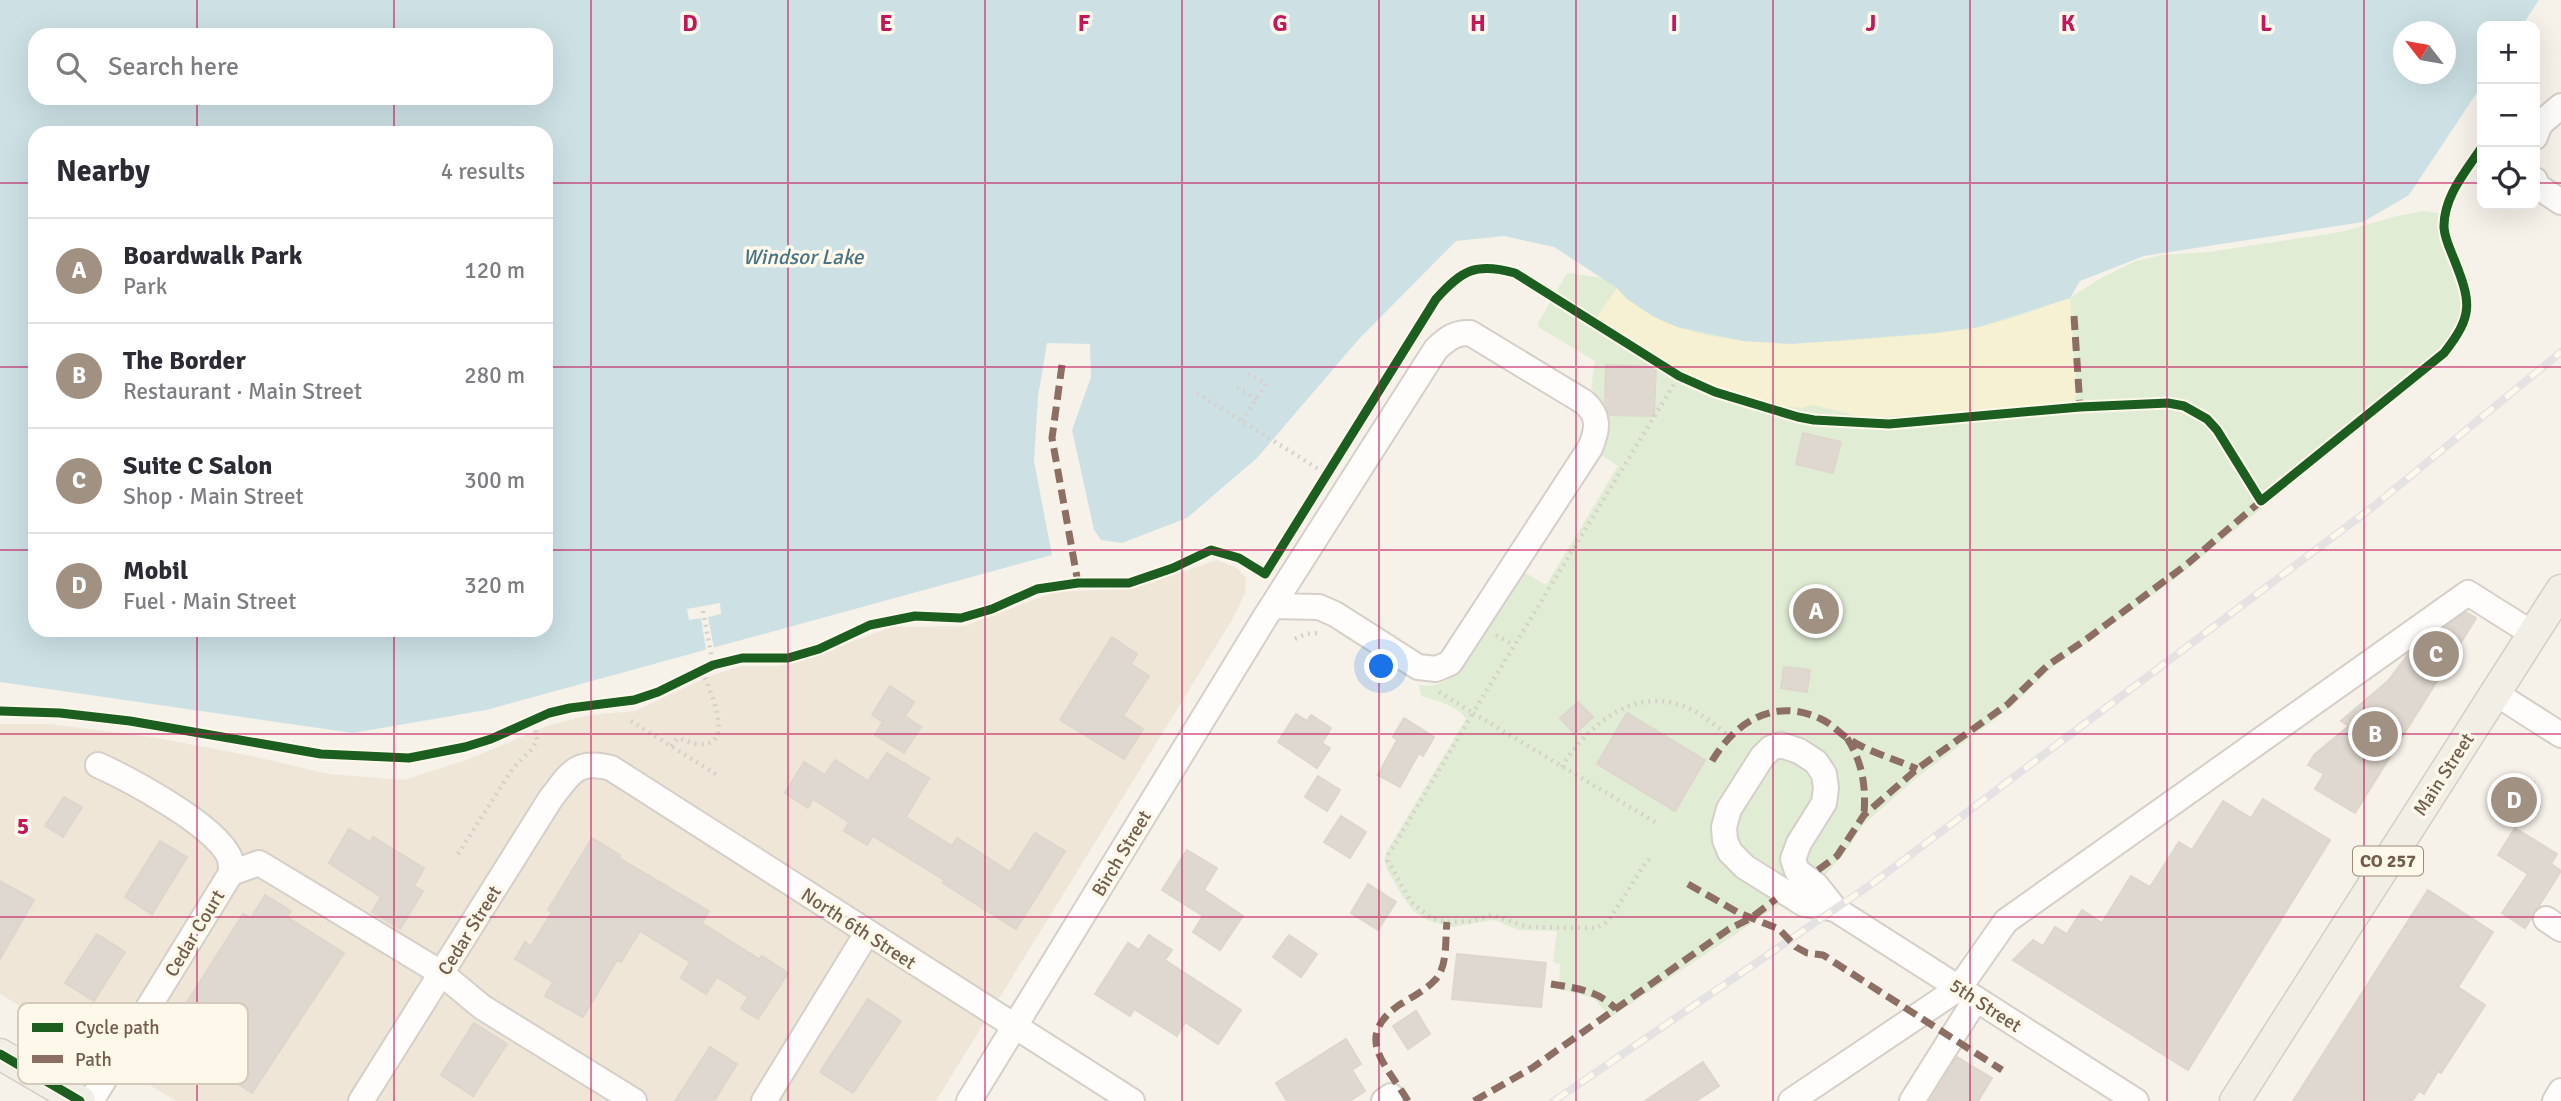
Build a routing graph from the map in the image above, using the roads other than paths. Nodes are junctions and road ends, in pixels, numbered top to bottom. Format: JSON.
{"nodes":[{"id":1,"x":2561,"y":106,"type":"edge"},
{"id":2,"x":2540,"y":124,"type":"edge"},
{"id":3,"x":2540,"y":188,"type":"edge"},
{"id":4,"x":2561,"y":202,"type":"edge"},
{"id":5,"x":2561,"y":590,"type":"edge"},
{"id":6,"x":1273,"y":606,"type":"junction"},
{"id":7,"x":2533,"y":634,"type":"junction"},
{"id":8,"x":2495,"y":693,"type":"junction"},
{"id":9,"x":2561,"y":735,"type":"edge"},
{"id":10,"x":98,"y":765,"type":"dead end"},
{"id":11,"x":585,"y":766,"type":"joint"},
{"id":12,"x":231,"y":873,"type":"junction"},
{"id":13,"x":1835,"y":909,"type":"junction"},
{"id":14,"x":867,"y":933,"type":"junction"},
{"id":15,"x":441,"y":973,"type":"junction"},
{"id":16,"x":1968,"y":994,"type":"junction"},
{"id":17,"x":151,"y":1003,"type":"edge"},
{"id":18,"x":1014,"y":1028,"type":"junction"},
{"id":19,"x":0,"y":1054,"type":"edge"},
{"id":20,"x":18,"y":1065,"type":"edge"},
{"id":21,"x":51,"y":1084,"type":"edge"},
{"id":22,"x":101,"y":1084,"type":"edge"},
{"id":23,"x":2561,"y":1091,"type":"edge"},
{"id":24,"x":80,"y":1101,"type":"edge"},
{"id":25,"x":91,"y":1101,"type":"edge"},
{"id":26,"x":361,"y":1101,"type":"edge"},
{"id":27,"x":634,"y":1101,"type":"edge"},
{"id":28,"x":764,"y":1101,"type":"edge"},
{"id":29,"x":969,"y":1101,"type":"edge"},
{"id":30,"x":1132,"y":1101,"type":"edge"},
{"id":31,"x":1791,"y":1101,"type":"edge"},
{"id":32,"x":1912,"y":1101,"type":"edge"},
{"id":33,"x":2136,"y":1101,"type":"edge"},
{"id":34,"x":2235,"y":1101,"type":"edge"},
{"id":35,"x":2555,"y":1101,"type":"edge"}],
"edges":[{"from":1,"to":2,"type":"street"},
{"from":3,"to":4,"type":"street"},
{"from":5,"to":7,"type":"main road","name":"Main Street","number":"CO 257"},
{"from":6,"to":6,"type":"street","name":"Birch Street"},
{"from":6,"to":18,"type":"street","name":"Birch Street"},
{"from":7,"to":8,"type":"main road","name":"Main Street","number":"CO 257"},
{"from":7,"to":16,"type":"street"},
{"from":8,"to":9,"type":"street"},
{"from":8,"to":34,"type":"main road","name":"Main Street","number":"CO 257"},
{"from":10,"to":12,"type":"street"},
{"from":11,"to":14,"type":"street","name":"North 6th Street"},
{"from":11,"to":15,"type":"street","name":"Cedar Street"},
{"from":12,"to":15,"type":"street"},
{"from":12,"to":17,"type":"street","name":"Cedar Court"},
{"from":13,"to":13,"type":"street"},
{"from":13,"to":16,"type":"street","name":"5th Street"},
{"from":14,"to":18,"type":"street","name":"North 6th Street"},
{"from":14,"to":28,"type":"street"},
{"from":15,"to":26,"type":"street","name":"Cedar Street"},
{"from":15,"to":27,"type":"street"},
{"from":16,"to":31,"type":"street"},
{"from":16,"to":32,"type":"street"},
{"from":16,"to":33,"type":"street","name":"5th Street"},
{"from":18,"to":29,"type":"street","name":"Birch Street"},
{"from":18,"to":30,"type":"street","name":"North 6th Street"},
{"from":19,"to":20,"type":"main road"},
{"from":21,"to":24,"type":"main road"},
{"from":22,"to":25,"type":"street","name":"Cedar Court"},
{"from":23,"to":35,"type":"street"}]}
